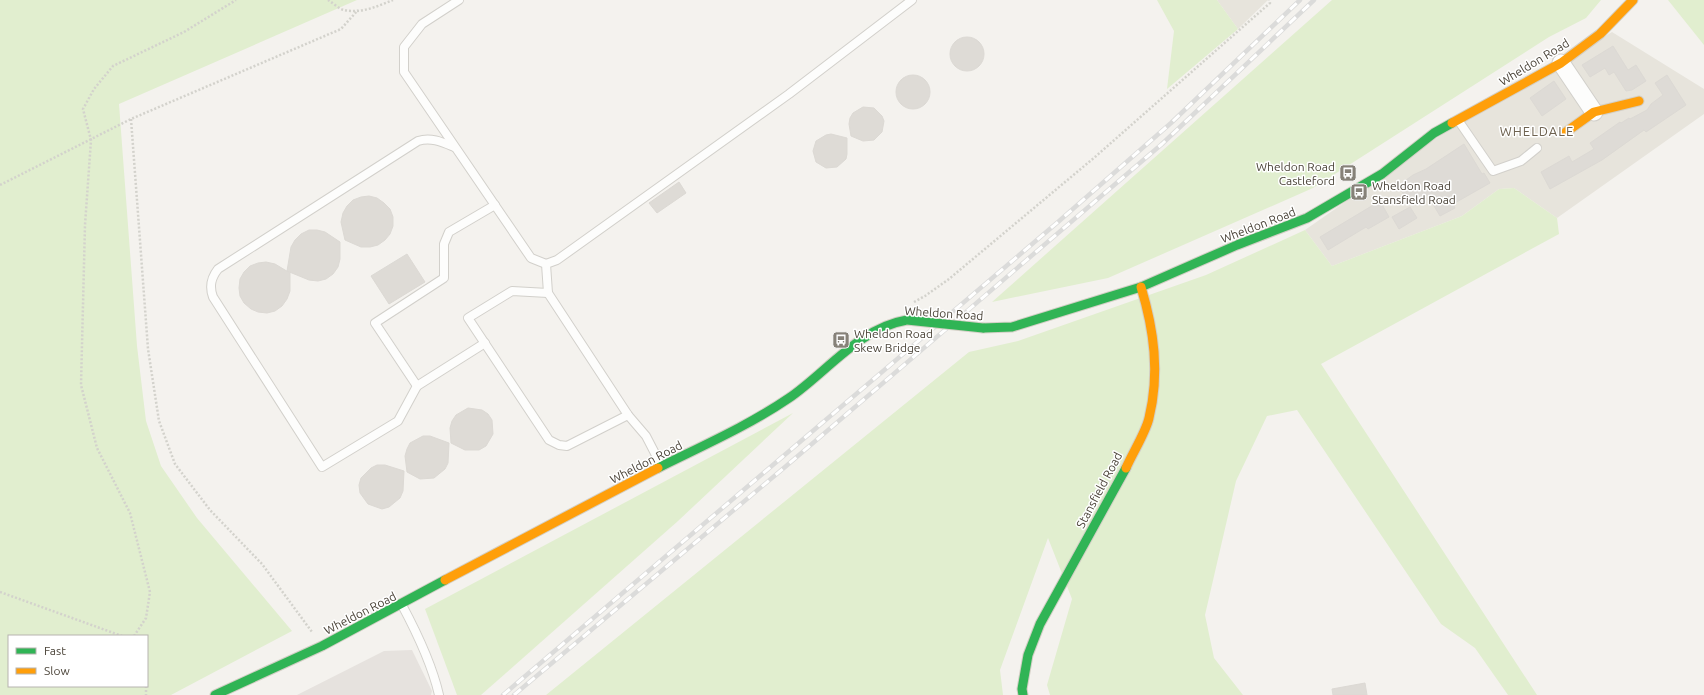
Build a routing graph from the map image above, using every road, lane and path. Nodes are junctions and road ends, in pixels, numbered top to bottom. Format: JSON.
{"nodes":[{"id":1,"x":236,"y":0,"type":"edge"},
{"id":2,"x":328,"y":0,"type":"edge"},
{"id":3,"x":393,"y":0,"type":"edge"},
{"id":4,"x":459,"y":0,"type":"edge"},
{"id":5,"x":912,"y":0,"type":"edge"},
{"id":6,"x":1269,"y":0,"type":"edge"},
{"id":7,"x":1633,"y":0,"type":"edge"},
{"id":8,"x":358,"y":10,"type":"junction"},
{"id":9,"x":1561,"y":63,"type":"junction"},
{"id":10,"x":1639,"y":101,"type":"dead end"},
{"id":11,"x":1594,"y":112,"type":"junction"},
{"id":12,"x":131,"y":119,"type":"junction"},
{"id":13,"x":1458,"y":119,"type":"junction"},
{"id":14,"x":1566,"y":132,"type":"dead end"},
{"id":15,"x":91,"y":140,"type":"junction"},
{"id":16,"x":454,"y":147,"type":"junction"},
{"id":17,"x":1537,"y":148,"type":"dead end"},
{"id":18,"x":0,"y":185,"type":"edge"},
{"id":19,"x":494,"y":205,"type":"junction"},
{"id":20,"x":546,"y":264,"type":"junction"},
{"id":21,"x":1141,"y":287,"type":"junction"},
{"id":22,"x":548,"y":293,"type":"junction"},
{"id":23,"x":912,"y":303,"type":"dead end"},
{"id":24,"x":485,"y":343,"type":"junction"},
{"id":25,"x":417,"y":386,"type":"junction"},
{"id":26,"x":628,"y":415,"type":"junction"},
{"id":27,"x":662,"y":466,"type":"junction"},
{"id":28,"x":0,"y":592,"type":"edge"},
{"id":29,"x":402,"y":605,"type":"junction"},
{"id":30,"x":119,"y":635,"type":"edge"},
{"id":31,"x":135,"y":635,"type":"edge"},
{"id":32,"x":322,"y":646,"type":"junction"},
{"id":33,"x":215,"y":695,"type":"edge"},
{"id":34,"x":439,"y":695,"type":"edge"},
{"id":35,"x":1023,"y":695,"type":"edge"}],
"edges":[{"from":1,"to":15,"type":"path"},
{"from":2,"to":8,"type":"path"},
{"from":3,"to":8,"type":"path"},
{"from":4,"to":16,"type":"lane"},
{"from":5,"to":20,"type":"lane"},
{"from":6,"to":23,"type":"path"},
{"from":7,"to":9,"type":"street","name":"Wheldon Road"},
{"from":8,"to":12,"type":"path"},
{"from":9,"to":11,"type":"street"},
{"from":9,"to":13,"type":"street","name":"Wheldon Road"},
{"from":10,"to":11,"type":"street"},
{"from":11,"to":14,"type":"street"},
{"from":12,"to":15,"type":"path"},
{"from":12,"to":32,"type":"path"},
{"from":13,"to":17,"type":"lane"},
{"from":13,"to":21,"type":"street","name":"Wheldon Road"},
{"from":15,"to":18,"type":"path"},
{"from":15,"to":31,"type":"path"},
{"from":16,"to":19,"type":"lane"},
{"from":16,"to":25,"type":"lane"},
{"from":19,"to":20,"type":"lane"},
{"from":19,"to":25,"type":"lane"},
{"from":20,"to":22,"type":"lane"},
{"from":21,"to":27,"type":"street","name":"Wheldon Road","bridge":true},
{"from":21,"to":35,"type":"street","name":"Stansfield Road"},
{"from":22,"to":24,"type":"lane"},
{"from":22,"to":26,"type":"lane"},
{"from":24,"to":25,"type":"lane"},
{"from":24,"to":26,"type":"lane"},
{"from":26,"to":27,"type":"lane"},
{"from":27,"to":29,"type":"street","name":"Wheldon Road"},
{"from":28,"to":30,"type":"path"},
{"from":29,"to":32,"type":"street","name":"Wheldon Road"},
{"from":29,"to":34,"type":"lane"},
{"from":32,"to":33,"type":"street","name":"Wheldon Road"}]}
